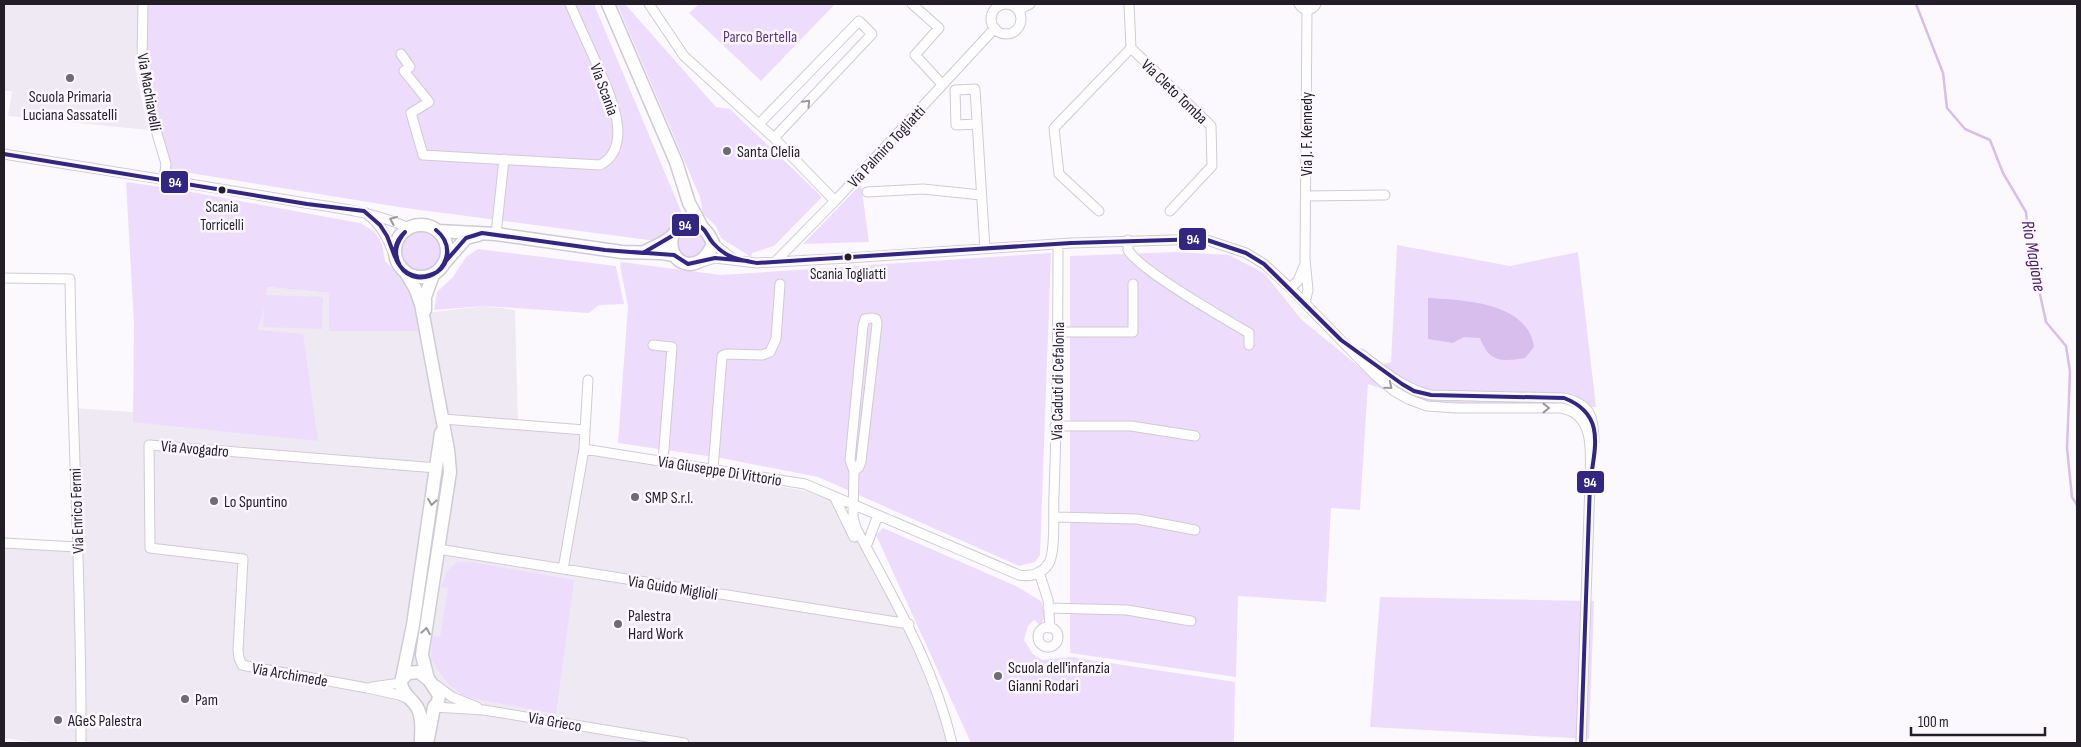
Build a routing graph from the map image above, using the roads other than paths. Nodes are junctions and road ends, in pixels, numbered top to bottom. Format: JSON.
{"nodes":[{"id":1,"x":143,"y":4,"type":"edge"},
{"id":2,"x":570,"y":4,"type":"edge"},
{"id":3,"x":608,"y":4,"type":"edge"},
{"id":4,"x":649,"y":4,"type":"edge"},
{"id":5,"x":912,"y":4,"type":"edge"},
{"id":6,"x":1030,"y":4,"type":"edge"},
{"id":7,"x":1129,"y":4,"type":"edge"},
{"id":8,"x":1299,"y":4,"type":"edge"},
{"id":9,"x":1316,"y":4,"type":"edge"},
{"id":10,"x":992,"y":6,"type":"edge"},
{"id":11,"x":1018,"y":10,"type":"junction"},
{"id":12,"x":1307,"y":10,"type":"junction"},
{"id":13,"x":995,"y":28,"type":"junction"},
{"id":14,"x":1131,"y":48,"type":"junction"},
{"id":15,"x":401,"y":54,"type":"dead end"},
{"id":16,"x":942,"y":84,"type":"junction"},
{"id":17,"x":759,"y":124,"type":"junction"},
{"id":18,"x":978,"y":124,"type":"junction"},
{"id":19,"x":774,"y":138,"type":"junction"},
{"id":20,"x":4,"y":154,"type":"edge"},
{"id":21,"x":504,"y":159,"type":"junction"},
{"id":22,"x":164,"y":180,"type":"junction"},
{"id":23,"x":867,"y":192,"type":"dead end"},
{"id":24,"x":982,"y":195,"type":"junction"},
{"id":25,"x":1386,"y":195,"type":"dead end"},
{"id":26,"x":1306,"y":196,"type":"junction"},
{"id":27,"x":835,"y":201,"type":"junction"},
{"id":28,"x":689,"y":203,"type":"junction"},
{"id":29,"x":1099,"y":211,"type":"dead end"},
{"id":30,"x":1170,"y":211,"type":"dead end"},
{"id":31,"x":376,"y":218,"type":"junction"},
{"id":32,"x":701,"y":225,"type":"junction"},
{"id":33,"x":409,"y":228,"type":"junction"},
{"id":34,"x":438,"y":230,"type":"junction"},
{"id":35,"x":676,"y":231,"type":"junction"},
{"id":36,"x":482,"y":233,"type":"junction"},
{"id":37,"x":496,"y":234,"type":"junction"},
{"id":38,"x":1128,"y":240,"type":"junction"},
{"id":39,"x":713,"y":243,"type":"junction"},
{"id":40,"x":1058,"y":244,"type":"junction"},
{"id":41,"x":985,"y":249,"type":"junction"},
{"id":42,"x":644,"y":253,"type":"junction"},
{"id":43,"x":674,"y":255,"type":"junction"},
{"id":44,"x":395,"y":257,"type":"junction"},
{"id":45,"x":733,"y":259,"type":"junction"},
{"id":46,"x":1305,"y":259,"type":"junction"},
{"id":47,"x":446,"y":261,"type":"junction"},
{"id":48,"x":699,"y":262,"type":"junction"},
{"id":49,"x":775,"y":262,"type":"junction"},
{"id":50,"x":406,"y":273,"type":"junction"},
{"id":51,"x":433,"y":275,"type":"junction"},
{"id":52,"x":4,"y":278,"type":"edge"},
{"id":53,"x":780,"y":284,"type":"dead end"},
{"id":54,"x":1133,"y":284,"type":"dead end"},
{"id":55,"x":1290,"y":288,"type":"junction"},
{"id":56,"x":1305,"y":303,"type":"junction"},
{"id":57,"x":425,"y":322,"type":"junction"},
{"id":58,"x":1058,"y":332,"type":"junction"},
{"id":59,"x":1249,"y":345,"type":"dead end"},
{"id":60,"x":654,"y":346,"type":"dead end"},
{"id":61,"x":588,"y":380,"type":"dead end"},
{"id":62,"x":443,"y":418,"type":"junction"},
{"id":63,"x":1055,"y":426,"type":"junction"},
{"id":64,"x":585,"y":430,"type":"junction"},
{"id":65,"x":1195,"y":436,"type":"dead end"},
{"id":66,"x":584,"y":449,"type":"junction"},
{"id":67,"x":663,"y":461,"type":"junction"},
{"id":68,"x":437,"y":468,"type":"junction"},
{"id":69,"x":713,"y":469,"type":"junction"},
{"id":70,"x":854,"y":471,"type":"junction"},
{"id":71,"x":834,"y":496,"type":"junction"},
{"id":72,"x":853,"y":504,"type":"junction"},
{"id":73,"x":878,"y":515,"type":"junction"},
{"id":74,"x":1054,"y":518,"type":"junction"},
{"id":75,"x":1195,"y":530,"type":"dead end"},
{"id":76,"x":4,"y":543,"type":"edge"},
{"id":77,"x":77,"y":547,"type":"junction"},
{"id":78,"x":425,"y":547,"type":"junction"},
{"id":79,"x":866,"y":547,"type":"junction"},
{"id":80,"x":438,"y":549,"type":"junction"},
{"id":81,"x":243,"y":559,"type":"joint"},
{"id":82,"x":563,"y":569,"type":"junction"},
{"id":83,"x":1039,"y":572,"type":"junction"},
{"id":84,"x":1048,"y":608,"type":"junction"},
{"id":85,"x":1191,"y":621,"type":"dead end"},
{"id":86,"x":908,"y":624,"type":"junction"},
{"id":87,"x":1050,"y":628,"type":"dead end"},
{"id":88,"x":429,"y":679,"type":"junction"},
{"id":89,"x":402,"y":681,"type":"junction"},
{"id":90,"x":367,"y":688,"type":"junction"},
{"id":91,"x":415,"y":704,"type":"junction"},
{"id":92,"x":434,"y":707,"type":"junction"},
{"id":93,"x":484,"y":710,"type":"junction"},
{"id":94,"x":81,"y":743,"type":"edge"},
{"id":95,"x":421,"y":743,"type":"edge"},
{"id":96,"x":428,"y":743,"type":"edge"},
{"id":97,"x":684,"y":743,"type":"edge"},
{"id":98,"x":952,"y":743,"type":"edge"},
{"id":99,"x":1581,"y":743,"type":"edge"}],
"edges":[{"from":1,"to":22,"type":"street","name":"Via Machiavelli"},
{"from":2,"to":21,"type":"street","name":"Via Scania"},
{"from":3,"to":28,"type":"main road"},
{"from":4,"to":17,"type":"street"},
{"from":5,"to":16,"type":"street"},
{"from":6,"to":11,"type":"street"},
{"from":7,"to":14,"type":"street"},
{"from":8,"to":12,"type":"street"},
{"from":9,"to":12,"type":"street"},
{"from":10,"to":11,"type":"street"},
{"from":10,"to":13,"type":"street"},
{"from":11,"to":13,"type":"street"},
{"from":12,"to":26,"type":"street","name":"Via J. F. Kennedy"},
{"from":13,"to":16,"type":"street","name":"Via Palmiro Togliatti"},
{"from":14,"to":29,"type":"street"},
{"from":14,"to":30,"type":"street","name":"Via Cleto Tomba"},
{"from":15,"to":21,"type":"street","name":"Via Scania"},
{"from":16,"to":27,"type":"street","name":"Via Palmiro Togliatti"},
{"from":17,"to":19,"type":"street"},
{"from":19,"to":17,"type":"street","one_way":true},
{"from":18,"to":18,"type":"street"},
{"from":18,"to":24,"type":"street"},
{"from":19,"to":27,"type":"street"},
{"from":20,"to":22,"type":"street"},
{"from":21,"to":37,"type":"street"},
{"from":22,"to":31,"type":"street"},
{"from":23,"to":24,"type":"street"},
{"from":24,"to":41,"type":"street"},
{"from":25,"to":26,"type":"street"},
{"from":26,"to":46,"type":"street","name":"Via J. F. Kennedy"},
{"from":27,"to":49,"type":"street","name":"Via Palmiro Togliatti"},
{"from":28,"to":32,"type":"main road"},
{"from":28,"to":35,"type":"main road"},
{"from":33,"to":31,"type":"street","one_way":true},
{"from":31,"to":44,"type":"street"},
{"from":32,"to":35,"type":"main road"},
{"from":32,"to":39,"type":"main road"},
{"from":33,"to":34,"type":"main road"},
{"from":33,"to":44,"type":"main road"},
{"from":34,"to":36,"type":"main road"},
{"from":34,"to":47,"type":"main road"},
{"from":35,"to":42,"type":"main road"},
{"from":35,"to":43,"type":"main road"},
{"from":36,"to":37,"type":"main road"},
{"from":36,"to":47,"type":"main road"},
{"from":37,"to":42,"type":"main road"},
{"from":38,"to":40,"type":"street"},
{"from":38,"to":55,"type":"street"},
{"from":38,"to":59,"type":"street"},
{"from":39,"to":45,"type":"street"},
{"from":39,"to":48,"type":"main road"},
{"from":40,"to":41,"type":"street"},
{"from":40,"to":58,"type":"street","name":"Via Caduti di Cefalonia"},
{"from":41,"to":49,"type":"street"},
{"from":42,"to":43,"type":"main road"},
{"from":43,"to":48,"type":"main road"},
{"from":44,"to":50,"type":"main road"},
{"from":45,"to":48,"type":"street"},
{"from":45,"to":49,"type":"street"},
{"from":46,"to":55,"type":"street"},
{"from":46,"to":56,"type":"street"},
{"from":47,"to":51,"type":"main road"},
{"from":50,"to":51,"type":"main road"},
{"from":50,"to":57,"type":"main road"},
{"from":51,"to":57,"type":"main road"},
{"from":52,"to":77,"type":"street","name":"Via Enrico Fermi"},
{"from":53,"to":69,"type":"street"},
{"from":54,"to":58,"type":"street"},
{"from":55,"to":56,"type":"street"},
{"from":56,"to":99,"type":"street"},
{"from":57,"to":62,"type":"main road"},
{"from":58,"to":63,"type":"street","name":"Via Caduti di Cefalonia"},
{"from":60,"to":67,"type":"street"},
{"from":61,"to":64,"type":"street"},
{"from":62,"to":64,"type":"street"},
{"from":62,"to":68,"type":"main road"},
{"from":62,"to":80,"type":"main road"},
{"from":63,"to":65,"type":"street"},
{"from":63,"to":74,"type":"street","name":"Via Caduti di Cefalonia"},
{"from":64,"to":66,"type":"street"},
{"from":66,"to":67,"type":"street","name":"Via Giuseppe Di Vittorio"},
{"from":66,"to":82,"type":"street"},
{"from":67,"to":69,"type":"street","name":"Via Giuseppe Di Vittorio"},
{"from":68,"to":78,"type":"main road","one_way":true},
{"from":68,"to":81,"type":"street","name":"Via Avogadro"},
{"from":69,"to":71,"type":"street","name":"Via Giuseppe Di Vittorio"},
{"from":70,"to":70,"type":"street"},
{"from":70,"to":72,"type":"street"},
{"from":71,"to":72,"type":"street","name":"Via Giuseppe Di Vittorio"},
{"from":71,"to":79,"type":"street"},
{"from":72,"to":73,"type":"street","name":"Via Giuseppe Di Vittorio"},
{"from":72,"to":79,"type":"street"},
{"from":73,"to":79,"type":"street"},
{"from":73,"to":83,"type":"street","name":"Via Giuseppe Di Vittorio"},
{"from":74,"to":75,"type":"street"},
{"from":74,"to":83,"type":"street","name":"Via Caduti di Cefalonia"},
{"from":76,"to":77,"type":"street"},
{"from":77,"to":94,"type":"street","name":"Via Enrico Fermi"},
{"from":78,"to":80,"type":"main road"},
{"from":78,"to":89,"type":"main road"},
{"from":79,"to":86,"type":"street"},
{"from":80,"to":82,"type":"street","name":"Via Guido Miglioli"},
{"from":88,"to":80,"type":"main road","one_way":true},
{"from":81,"to":90,"type":"street","name":"Via Archimede"},
{"from":82,"to":86,"type":"street","name":"Via Guido Miglioli"},
{"from":83,"to":84,"type":"street"},
{"from":84,"to":85,"type":"street"},
{"from":84,"to":87,"type":"street"},
{"from":86,"to":98,"type":"street"},
{"from":88,"to":89,"type":"main road"},
{"from":88,"to":92,"type":"main road"},
{"from":88,"to":93,"type":"street"},
{"from":89,"to":90,"type":"street"},
{"from":89,"to":91,"type":"main road"},
{"from":90,"to":91,"type":"street","name":"Via Archimede"},
{"from":91,"to":92,"type":"main road"},
{"from":91,"to":95,"type":"main road"},
{"from":92,"to":93,"type":"street"},
{"from":92,"to":96,"type":"main road"},
{"from":93,"to":97,"type":"street","name":"Via Grieco"}]}
